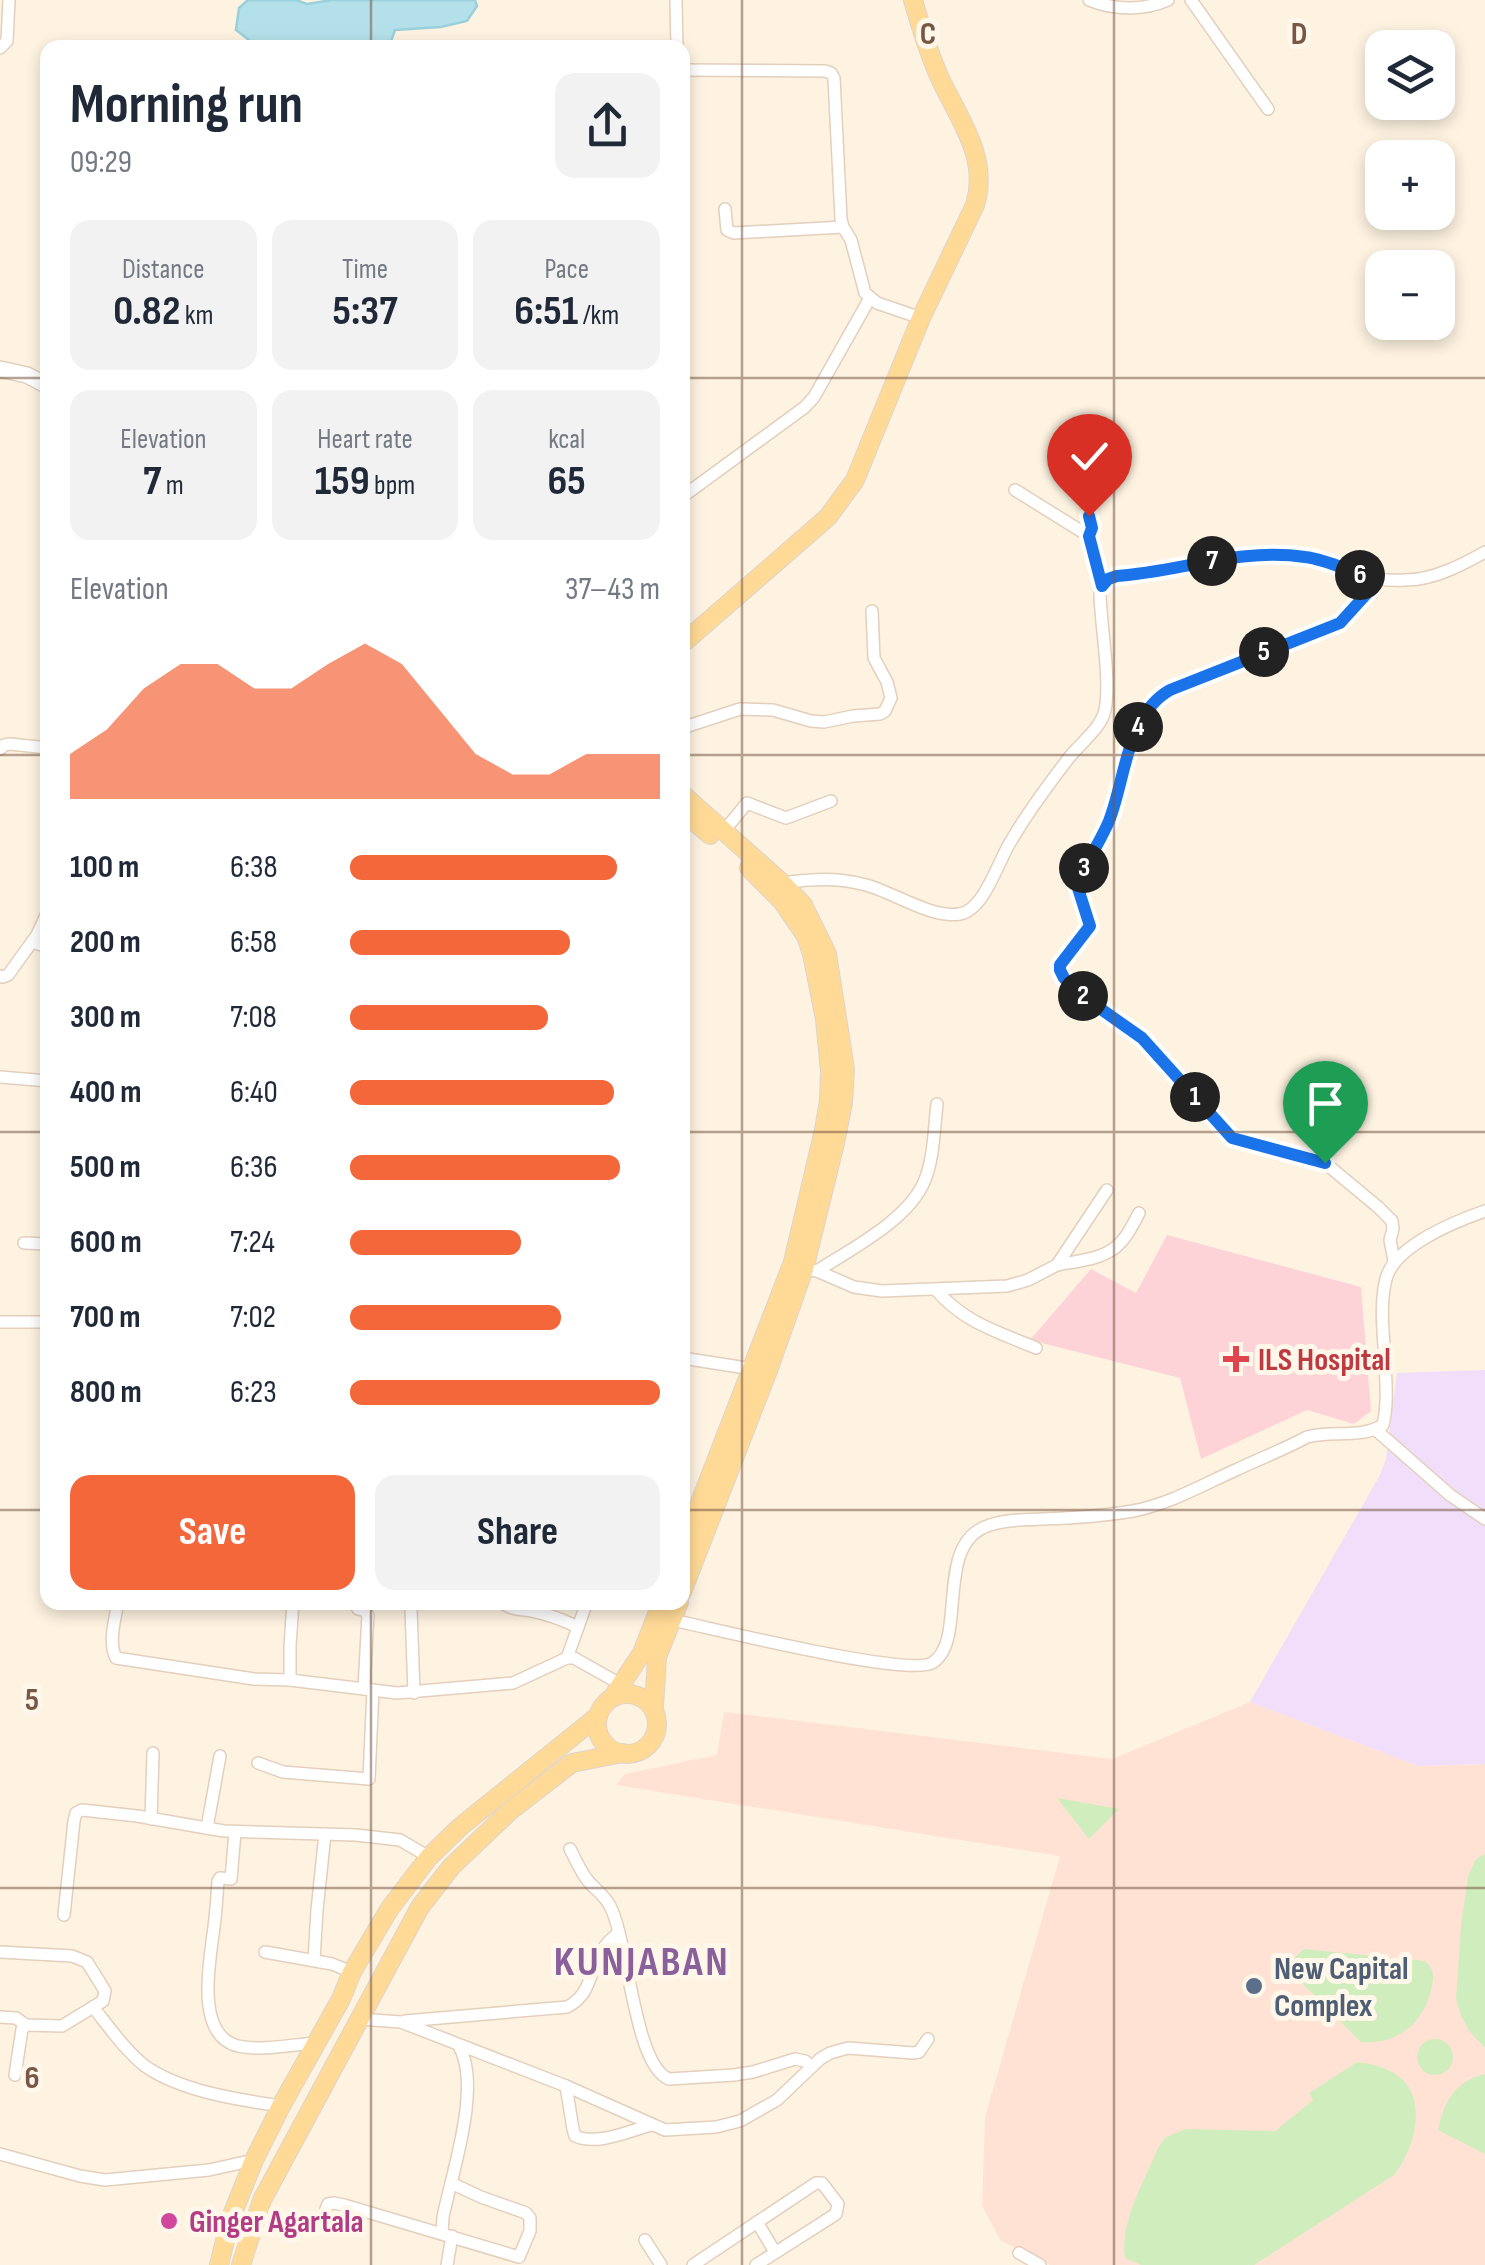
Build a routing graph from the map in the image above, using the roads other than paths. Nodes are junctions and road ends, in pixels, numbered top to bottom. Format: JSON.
{"nodes":[{"id":1,"x":10,"y":0,"type":"edge"},
{"id":2,"x":676,"y":0,"type":"edge"},
{"id":3,"x":913,"y":0,"type":"edge"},
{"id":4,"x":1089,"y":0,"type":"edge"},
{"id":5,"x":1168,"y":0,"type":"edge"},
{"id":6,"x":1191,"y":0,"type":"edge"},
{"id":7,"x":677,"y":40,"type":"edge"},
{"id":8,"x":0,"y":48,"type":"edge"},
{"id":9,"x":690,"y":70,"type":"edge"},
{"id":10,"x":1268,"y":108,"type":"dead end"},
{"id":11,"x":725,"y":209,"type":"dead end"},
{"id":12,"x":843,"y":227,"type":"junction"},
{"id":13,"x":870,"y":298,"type":"junction"},
{"id":14,"x":921,"y":318,"type":"junction"},
{"id":15,"x":0,"y":369,"type":"edge"},
{"id":16,"x":40,"y":382,"type":"edge"},
{"id":17,"x":1074,"y":427,"type":"dead end"},
{"id":18,"x":1015,"y":490,"type":"dead end"},
{"id":19,"x":690,"y":492,"type":"edge"},
{"id":20,"x":1089,"y":536,"type":"junction"},
{"id":21,"x":1485,"y":552,"type":"edge"},
{"id":22,"x":1373,"y":578,"type":"junction"},
{"id":23,"x":1102,"y":586,"type":"junction"},
{"id":24,"x":872,"y":611,"type":"dead end"},
{"id":25,"x":690,"y":637,"type":"edge"},
{"id":26,"x":690,"y":725,"type":"edge"},
{"id":27,"x":40,"y":747,"type":"edge"},
{"id":28,"x":0,"y":748,"type":"edge"},
{"id":29,"x":690,"y":801,"type":"edge"},
{"id":30,"x":830,"y":801,"type":"dead end"},
{"id":31,"x":690,"y":818,"type":"edge"},
{"id":32,"x":724,"y":832,"type":"junction"},
{"id":33,"x":782,"y":883,"type":"junction"},
{"id":34,"x":40,"y":926,"type":"edge"},
{"id":35,"x":32,"y":942,"type":"junction"},
{"id":36,"x":40,"y":944,"type":"edge"},
{"id":37,"x":0,"y":976,"type":"edge"},
{"id":38,"x":0,"y":1077,"type":"edge"},
{"id":39,"x":40,"y":1080,"type":"edge"},
{"id":40,"x":937,"y":1104,"type":"dead end"},
{"id":41,"x":1107,"y":1190,"type":"dead end"},
{"id":42,"x":1485,"y":1211,"type":"edge"},
{"id":43,"x":1139,"y":1212,"type":"dead end"},
{"id":44,"x":24,"y":1244,"type":"dead end"},
{"id":45,"x":40,"y":1244,"type":"edge"},
{"id":46,"x":1394,"y":1262,"type":"junction"},
{"id":47,"x":1058,"y":1264,"type":"junction"},
{"id":48,"x":811,"y":1270,"type":"junction"},
{"id":49,"x":936,"y":1290,"type":"junction"},
{"id":50,"x":0,"y":1322,"type":"edge"},
{"id":51,"x":40,"y":1322,"type":"edge"},
{"id":52,"x":1036,"y":1348,"type":"dead end"},
{"id":53,"x":690,"y":1359,"type":"edge"},
{"id":54,"x":753,"y":1369,"type":"junction"},
{"id":55,"x":1376,"y":1430,"type":"junction"},
{"id":56,"x":1485,"y":1519,"type":"edge"},
{"id":57,"x":690,"y":1529,"type":"edge"},
{"id":58,"x":690,"y":1571,"type":"edge"},
{"id":59,"x":117,"y":1610,"type":"edge"},
{"id":60,"x":292,"y":1610,"type":"edge"},
{"id":61,"x":364,"y":1610,"type":"edge"},
{"id":62,"x":411,"y":1610,"type":"dead end"},
{"id":63,"x":528,"y":1610,"type":"edge"},
{"id":64,"x":585,"y":1610,"type":"edge"},
{"id":65,"x":659,"y":1610,"type":"edge"},
{"id":66,"x":675,"y":1611,"type":"edge"},
{"id":67,"x":578,"y":1628,"type":"junction"},
{"id":68,"x":567,"y":1658,"type":"junction"},
{"id":69,"x":290,"y":1680,"type":"junction"},
{"id":70,"x":368,"y":1690,"type":"junction"},
{"id":71,"x":617,"y":1691,"type":"junction"},
{"id":72,"x":414,"y":1693,"type":"junction"},
{"id":73,"x":654,"y":1708,"type":"junction"},
{"id":74,"x":598,"y":1716,"type":"junction"},
{"id":75,"x":152,"y":1753,"type":"dead end"},
{"id":76,"x":623,"y":1753,"type":"junction"},
{"id":77,"x":220,"y":1756,"type":"dead end"},
{"id":78,"x":258,"y":1764,"type":"dead end"},
{"id":79,"x":151,"y":1819,"type":"junction"},
{"id":80,"x":207,"y":1828,"type":"junction"},
{"id":81,"x":234,"y":1832,"type":"junction"},
{"id":82,"x":325,"y":1834,"type":"junction"},
{"id":83,"x":570,"y":1848,"type":"dead end"},
{"id":84,"x":429,"y":1857,"type":"junction"},
{"id":85,"x":64,"y":1915,"type":"dead end"},
{"id":86,"x":618,"y":1933,"type":"junction"},
{"id":87,"x":0,"y":1952,"type":"edge"},
{"id":88,"x":265,"y":1952,"type":"dead end"},
{"id":89,"x":314,"y":1960,"type":"junction"},
{"id":90,"x":352,"y":1972,"type":"junction"},
{"id":91,"x":93,"y":2007,"type":"junction"},
{"id":92,"x":0,"y":2017,"type":"edge"},
{"id":93,"x":360,"y":2019,"type":"junction"},
{"id":94,"x":402,"y":2022,"type":"junction"},
{"id":95,"x":26,"y":2025,"type":"junction"},
{"id":96,"x":928,"y":2039,"type":"dead end"},
{"id":97,"x":315,"y":2044,"type":"junction"},
{"id":98,"x":459,"y":2045,"type":"junction"},
{"id":99,"x":811,"y":2067,"type":"junction"},
{"id":100,"x":15,"y":2074,"type":"dead end"},
{"id":101,"x":566,"y":2086,"type":"junction"},
{"id":102,"x":280,"y":2106,"type":"junction"},
{"id":103,"x":652,"y":2126,"type":"junction"},
{"id":104,"x":0,"y":2154,"type":"edge"},
{"id":105,"x":254,"y":2160,"type":"junction"},
{"id":106,"x":451,"y":2183,"type":"junction"},
{"id":107,"x":326,"y":2210,"type":"dead end"},
{"id":108,"x":758,"y":2222,"type":"junction"},
{"id":109,"x":447,"y":2234,"type":"junction"},
{"id":110,"x":645,"y":2240,"type":"dead end"},
{"id":111,"x":776,"y":2252,"type":"junction"},
{"id":112,"x":1019,"y":2253,"type":"dead end"},
{"id":113,"x":244,"y":2264,"type":"edge"},
{"id":114,"x":218,"y":2265,"type":"edge"},
{"id":115,"x":446,"y":2265,"type":"edge"},
{"id":116,"x":661,"y":2265,"type":"edge"},
{"id":117,"x":693,"y":2265,"type":"edge"},
{"id":118,"x":756,"y":2265,"type":"edge"},
{"id":119,"x":1040,"y":2265,"type":"edge"}],
"edges":[{"from":1,"to":8,"type":"street"},
{"from":2,"to":7,"type":"street"},
{"from":3,"to":14,"type":"main road"},
{"from":4,"to":5,"type":"street"},
{"from":6,"to":10,"type":"street"},
{"from":9,"to":12,"type":"street"},
{"from":11,"to":12,"type":"street"},
{"from":12,"to":13,"type":"street"},
{"from":13,"to":14,"type":"street"},
{"from":13,"to":19,"type":"street"},
{"from":14,"to":25,"type":"main road"},
{"from":15,"to":16,"type":"street"},
{"from":17,"to":20,"type":"street"},
{"from":18,"to":20,"type":"street"},
{"from":20,"to":23,"type":"street"},
{"from":21,"to":22,"type":"street"},
{"from":22,"to":23,"type":"street"},
{"from":22,"to":46,"type":"street"},
{"from":23,"to":33,"type":"street"},
{"from":24,"to":26,"type":"street"},
{"from":27,"to":28,"type":"street"},
{"from":29,"to":32,"type":"main road"},
{"from":30,"to":32,"type":"street"},
{"from":31,"to":54,"type":"main road"},
{"from":32,"to":33,"type":"main road"},
{"from":33,"to":48,"type":"main road"},
{"from":34,"to":35,"type":"street"},
{"from":35,"to":36,"type":"street"},
{"from":35,"to":37,"type":"street"},
{"from":38,"to":39,"type":"street"},
{"from":40,"to":48,"type":"street"},
{"from":41,"to":47,"type":"street"},
{"from":42,"to":46,"type":"street"},
{"from":43,"to":47,"type":"street"},
{"from":44,"to":45,"type":"street"},
{"from":46,"to":55,"type":"street"},
{"from":47,"to":49,"type":"street"},
{"from":48,"to":49,"type":"street"},
{"from":48,"to":58,"type":"main road"},
{"from":49,"to":52,"type":"street"},
{"from":50,"to":51,"type":"street"},
{"from":53,"to":54,"type":"street"},
{"from":54,"to":57,"type":"main road"},
{"from":55,"to":56,"type":"street"},
{"from":55,"to":66,"type":"street"},
{"from":59,"to":69,"type":"street"},
{"from":60,"to":69,"type":"street"},
{"from":61,"to":70,"type":"street"},
{"from":62,"to":72,"type":"street"},
{"from":63,"to":67,"type":"street"},
{"from":64,"to":67,"type":"street"},
{"from":65,"to":71,"type":"main road"},
{"from":66,"to":73,"type":"main road"},
{"from":67,"to":68,"type":"street"},
{"from":68,"to":71,"type":"street"},
{"from":68,"to":72,"type":"street"},
{"from":69,"to":70,"type":"street"},
{"from":70,"to":72,"type":"street"},
{"from":70,"to":78,"type":"street"},
{"from":71,"to":73,"type":"main road"},
{"from":71,"to":74,"type":"main road"},
{"from":73,"to":76,"type":"main road"},
{"from":74,"to":76,"type":"main road"},
{"from":74,"to":84,"type":"main road"},
{"from":75,"to":79,"type":"street"},
{"from":76,"to":93,"type":"main road"},
{"from":77,"to":80,"type":"street"},
{"from":79,"to":80,"type":"street"},
{"from":79,"to":85,"type":"street"},
{"from":80,"to":81,"type":"street"},
{"from":81,"to":82,"type":"street"},
{"from":81,"to":97,"type":"street"},
{"from":82,"to":84,"type":"street"},
{"from":82,"to":89,"type":"street"},
{"from":83,"to":86,"type":"street"},
{"from":84,"to":90,"type":"main road"},
{"from":86,"to":94,"type":"street"},
{"from":86,"to":99,"type":"street"},
{"from":87,"to":91,"type":"street"},
{"from":88,"to":89,"type":"street"},
{"from":89,"to":90,"type":"street"},
{"from":90,"to":97,"type":"main road"},
{"from":91,"to":95,"type":"street"},
{"from":91,"to":102,"type":"street"},
{"from":92,"to":95,"type":"street"},
{"from":93,"to":94,"type":"street"},
{"from":93,"to":113,"type":"main road"},
{"from":94,"to":98,"type":"street"},
{"from":95,"to":100,"type":"street"},
{"from":96,"to":99,"type":"street"},
{"from":97,"to":102,"type":"main road"},
{"from":98,"to":101,"type":"street"},
{"from":98,"to":106,"type":"street"},
{"from":99,"to":103,"type":"street"},
{"from":101,"to":103,"type":"street"},
{"from":101,"to":103,"type":"street"},
{"from":102,"to":105,"type":"main road"},
{"from":104,"to":105,"type":"street"},
{"from":105,"to":114,"type":"main road"},
{"from":106,"to":109,"type":"street"},
{"from":106,"to":109,"type":"street"},
{"from":107,"to":109,"type":"street"},
{"from":108,"to":111,"type":"street"},
{"from":108,"to":111,"type":"street"},
{"from":108,"to":117,"type":"street"},
{"from":109,"to":115,"type":"street"},
{"from":110,"to":116,"type":"street"},
{"from":111,"to":118,"type":"street"},
{"from":112,"to":119,"type":"street"}]}
